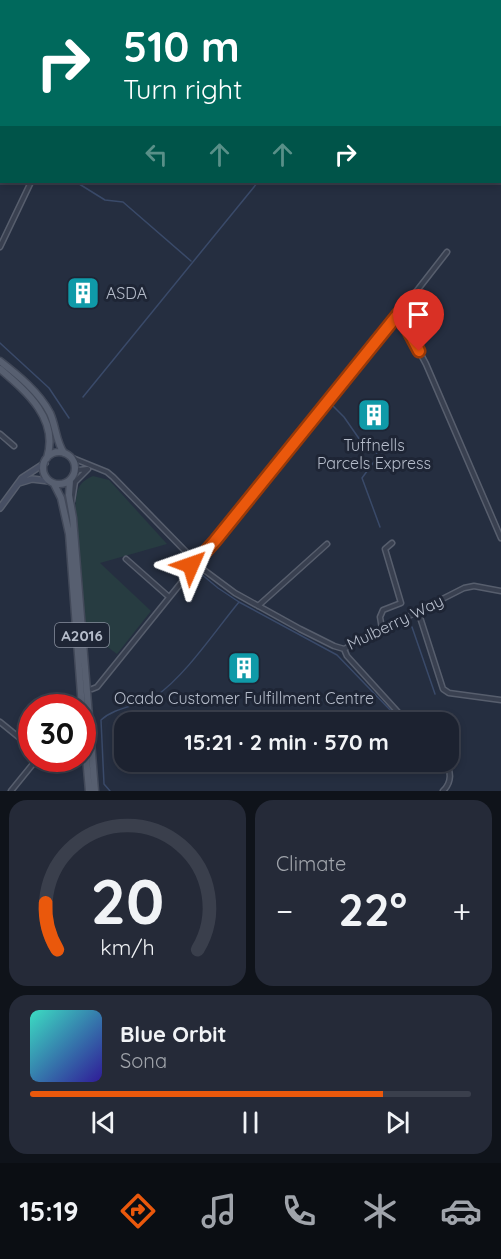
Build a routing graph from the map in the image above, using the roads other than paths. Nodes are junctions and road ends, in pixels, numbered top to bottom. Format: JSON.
{"nodes":[{"id":1,"x":31,"y":183,"type":"edge"},
{"id":2,"x":0,"y":247,"type":"edge"},
{"id":3,"x":447,"y":252,"type":"dead end"},
{"id":4,"x":399,"y":313,"type":"junction"},
{"id":5,"x":0,"y":361,"type":"edge"},
{"id":6,"x":0,"y":369,"type":"edge"},
{"id":7,"x":0,"y":434,"type":"edge"},
{"id":8,"x":14,"y":446,"type":"dead end"},
{"id":9,"x":67,"y":455,"type":"junction"},
{"id":10,"x":46,"y":460,"type":"junction"},
{"id":11,"x":94,"y":468,"type":"junction"},
{"id":12,"x":88,"y":469,"type":"junction"},
{"id":13,"x":72,"y":478,"type":"junction"},
{"id":14,"x":51,"y":482,"type":"junction"},
{"id":15,"x":17,"y":484,"type":"junction"},
{"id":16,"x":71,"y":507,"type":"junction"},
{"id":17,"x":0,"y":508,"type":"edge"},
{"id":18,"x":501,"y":538,"type":"edge"},
{"id":19,"x":393,"y":543,"type":"dead end"},
{"id":20,"x":327,"y":544,"type":"dead end"},
{"id":21,"x":193,"y":559,"type":"junction"},
{"id":22,"x":199,"y":559,"type":"junction"},
{"id":23,"x":126,"y":560,"type":"dead end"},
{"id":24,"x":200,"y":567,"type":"junction"},
{"id":25,"x":193,"y":568,"type":"junction"},
{"id":26,"x":501,"y":591,"type":"edge"},
{"id":27,"x":170,"y":597,"type":"junction"},
{"id":28,"x":258,"y":606,"type":"junction"},
{"id":29,"x":418,"y":611,"type":"junction"},
{"id":30,"x":382,"y":629,"type":"junction"},
{"id":31,"x":344,"y":649,"type":"junction"},
{"id":32,"x":92,"y":689,"type":"dead end"},
{"id":33,"x":81,"y":694,"type":"edge"},
{"id":34,"x":501,"y":700,"type":"edge"},
{"id":35,"x":398,"y":712,"type":"edge"},
{"id":36,"x":0,"y":722,"type":"edge"},
{"id":37,"x":18,"y":737,"type":"edge"},
{"id":38,"x":26,"y":772,"type":"edge"},
{"id":39,"x":87,"y":772,"type":"edge"},
{"id":40,"x":448,"y":772,"type":"edge"},
{"id":41,"x":11,"y":791,"type":"edge"},
{"id":42,"x":89,"y":791,"type":"edge"},
{"id":43,"x":95,"y":791,"type":"edge"},
{"id":44,"x":443,"y":791,"type":"edge"}],
"edges":[{"from":1,"to":2,"type":"street"},
{"from":3,"to":4,"type":"street"},
{"from":4,"to":18,"type":"street"},
{"from":4,"to":22,"type":"street"},
{"from":5,"to":9,"type":"main road"},
{"from":6,"to":10,"type":"main road"},
{"from":7,"to":8,"type":"street"},
{"from":9,"to":10,"type":"main road"},
{"from":9,"to":11,"type":"street"},
{"from":9,"to":13,"type":"main road"},
{"from":10,"to":14,"type":"main road"},
{"from":10,"to":15,"type":"main road"},
{"from":11,"to":12,"type":"street"},
{"from":11,"to":21,"type":"street"},
{"from":12,"to":13,"type":"street"},
{"from":12,"to":16,"type":"street"},
{"from":13,"to":14,"type":"main road"},
{"from":13,"to":16,"type":"main road","number":"A2016"},
{"from":14,"to":15,"type":"main road"},
{"from":14,"to":33,"type":"main road","number":"A2016"},
{"from":15,"to":17,"type":"main road"},
{"from":16,"to":43,"type":"main road","number":"A2016"},
{"from":19,"to":30,"type":"street"},
{"from":20,"to":28,"type":"street"},
{"from":21,"to":22,"type":"street"},
{"from":21,"to":25,"type":"street"},
{"from":22,"to":24,"type":"street"},
{"from":23,"to":27,"type":"street"},
{"from":24,"to":25,"type":"street"},
{"from":24,"to":28,"type":"street","name":"Mulberry Way"},
{"from":25,"to":27,"type":"street"},
{"from":26,"to":29,"type":"street","name":"Mulberry Way"},
{"from":27,"to":32,"type":"street"},
{"from":28,"to":31,"type":"street","name":"Mulberry Way"},
{"from":29,"to":30,"type":"street","name":"Mulberry Way"},
{"from":29,"to":34,"type":"street"},
{"from":30,"to":31,"type":"street","name":"Mulberry Way"},
{"from":31,"to":35,"type":"street"},
{"from":36,"to":37,"type":"street"},
{"from":38,"to":41,"type":"street"},
{"from":39,"to":42,"type":"main road","number":"A2016"},
{"from":40,"to":44,"type":"street"}]}
